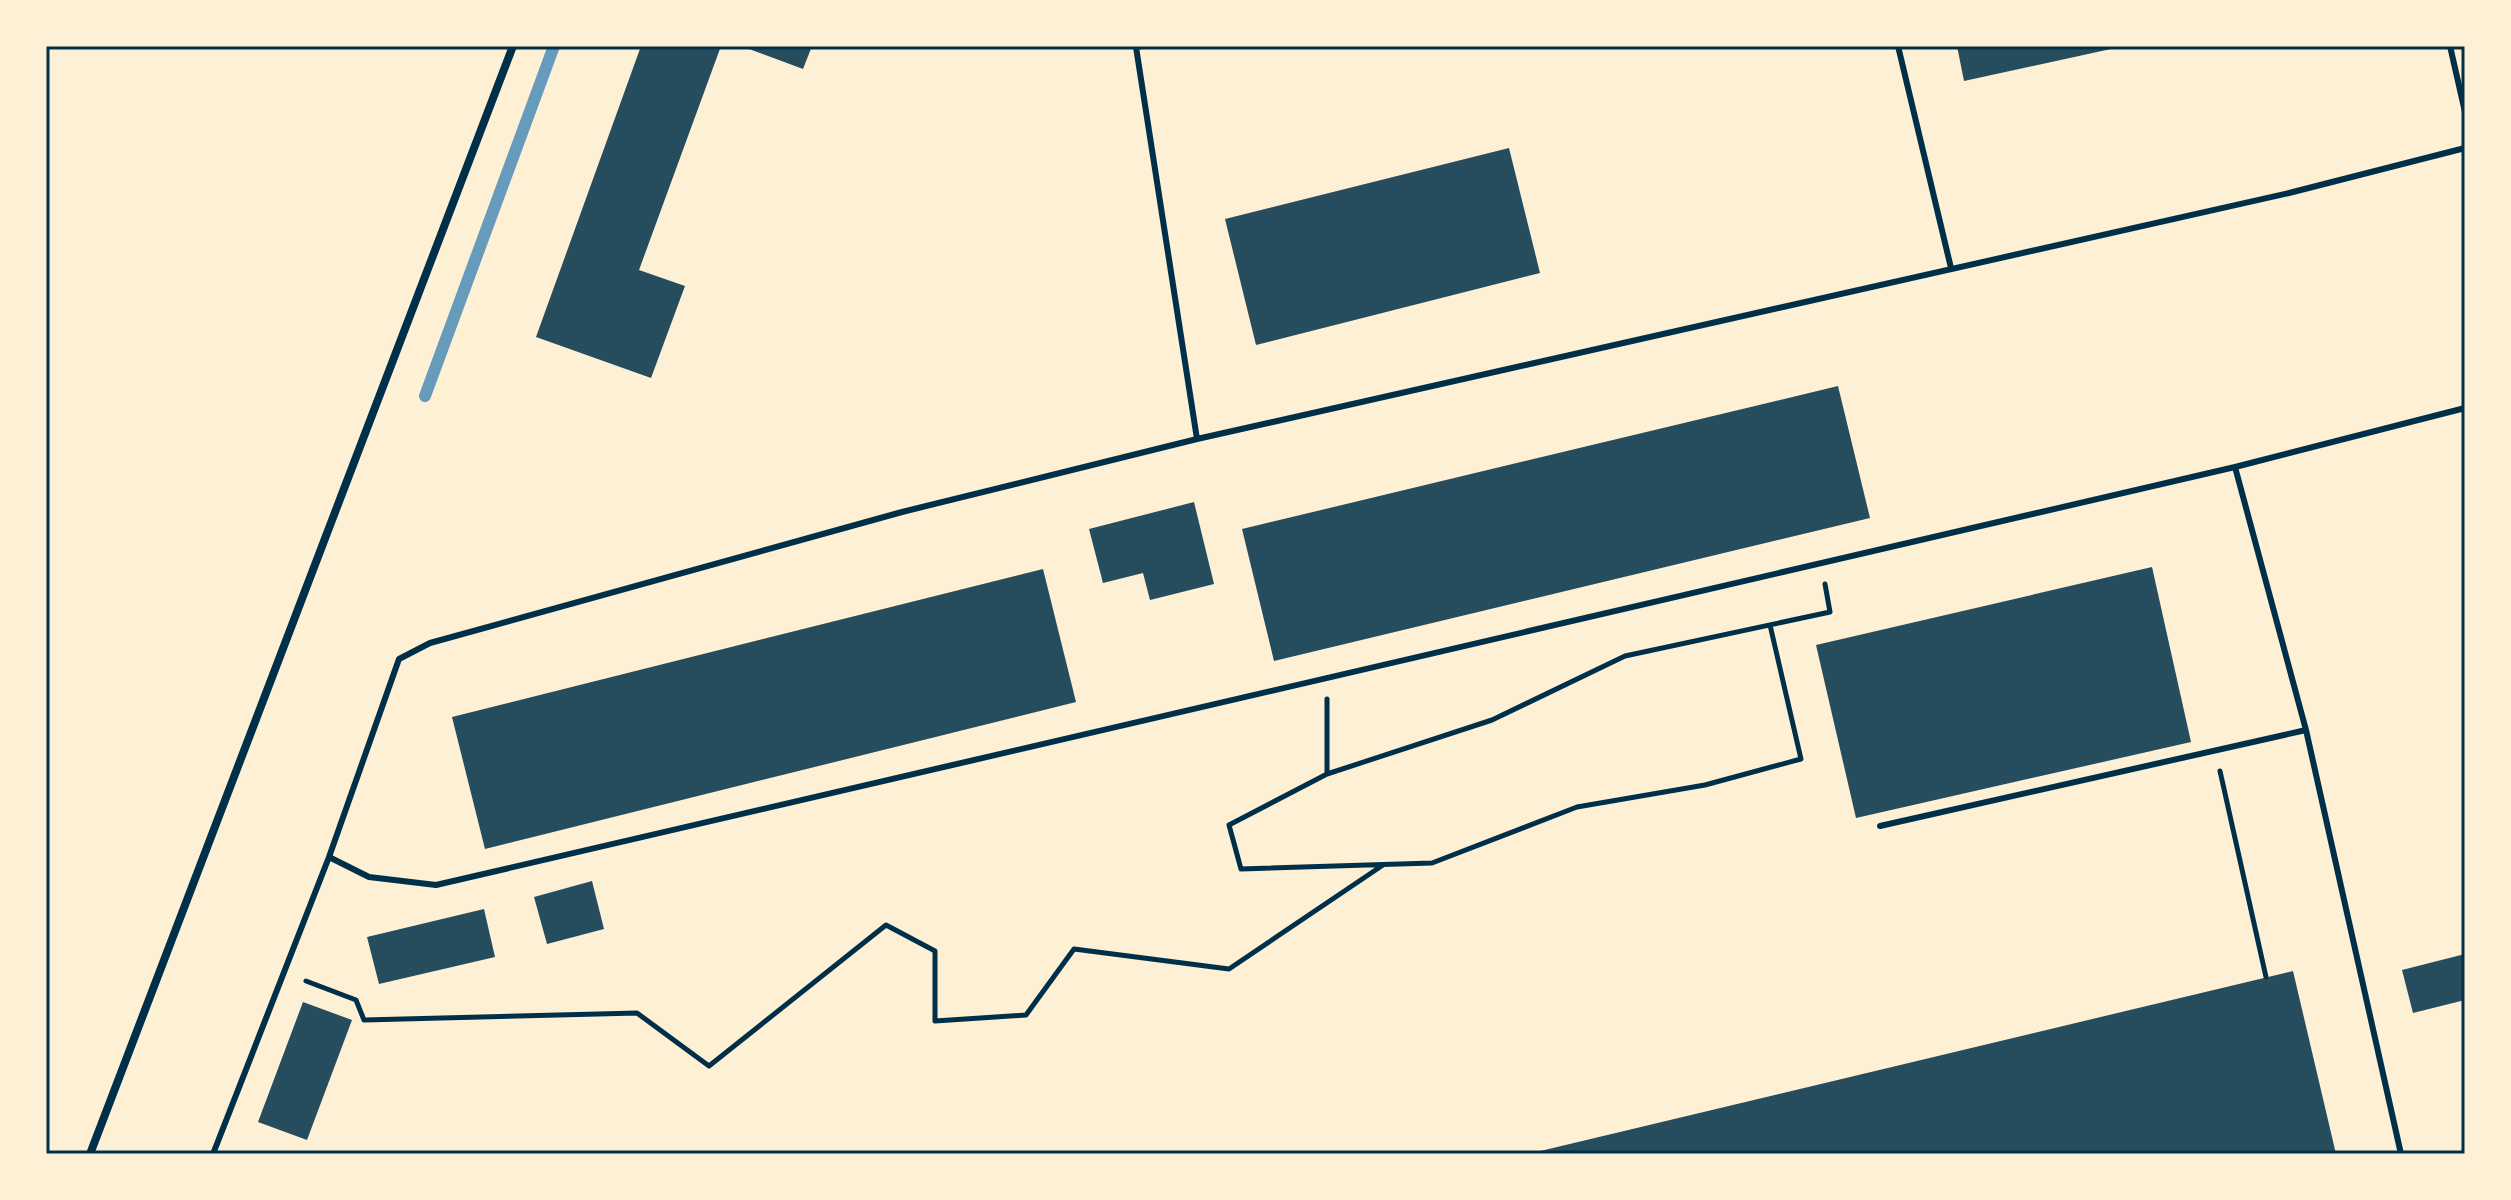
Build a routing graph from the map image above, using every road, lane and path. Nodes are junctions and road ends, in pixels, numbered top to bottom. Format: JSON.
{"nodes":[{"id":1,"x":513,"y":46,"type":"edge"},
{"id":2,"x":1143,"y":46,"type":"edge"},
{"id":3,"x":1898,"y":46,"type":"edge"},
{"id":4,"x":2450,"y":46,"type":"edge"},
{"id":5,"x":2465,"y":112,"type":"edge"},
{"id":6,"x":2465,"y":148,"type":"edge"},
{"id":7,"x":1951,"y":268,"type":"junction"},
{"id":8,"x":2465,"y":408,"type":"edge"},
{"id":9,"x":1197,"y":439,"type":"junction"},
{"id":10,"x":2235,"y":467,"type":"junction"},
{"id":11,"x":1820,"y":564,"type":"junction"},
{"id":12,"x":1770,"y":625,"type":"junction"},
{"id":13,"x":1323,"y":679,"type":"junction"},
{"id":14,"x":2306,"y":730,"type":"junction"},
{"id":15,"x":2220,"y":771,"type":"dead end"},
{"id":16,"x":1327,"y":774,"type":"junction"},
{"id":17,"x":1880,"y":826,"type":"dead end"},
{"id":18,"x":329,"y":857,"type":"junction"},
{"id":19,"x":1383,"y":865,"type":"junction"},
{"id":20,"x":285,"y":973,"type":"junction"},
{"id":21,"x":2266,"y":977,"type":"dead end"},
{"id":22,"x":90,"y":1154,"type":"edge"},
{"id":23,"x":213,"y":1154,"type":"edge"},
{"id":24,"x":2401,"y":1154,"type":"edge"}],
"edges":[{"from":1,"to":22,"type":"street"},
{"from":2,"to":9,"type":"lane"},
{"from":3,"to":7,"type":"lane"},
{"from":4,"to":5,"type":"lane"},
{"from":6,"to":7,"type":"lane"},
{"from":7,"to":9,"type":"lane"},
{"from":8,"to":10,"type":"lane"},
{"from":9,"to":18,"type":"lane"},
{"from":10,"to":11,"type":"lane"},
{"from":10,"to":14,"type":"lane"},
{"from":11,"to":12,"type":"path"},
{"from":11,"to":13,"type":"lane"},
{"from":12,"to":16,"type":"path"},
{"from":12,"to":19,"type":"path"},
{"from":13,"to":16,"type":"path"},
{"from":13,"to":18,"type":"lane"},
{"from":14,"to":17,"type":"lane"},
{"from":14,"to":24,"type":"lane"},
{"from":15,"to":21,"type":"path"},
{"from":16,"to":19,"type":"path"},
{"from":18,"to":20,"type":"lane"},
{"from":19,"to":20,"type":"path"},
{"from":20,"to":23,"type":"lane"}]}
